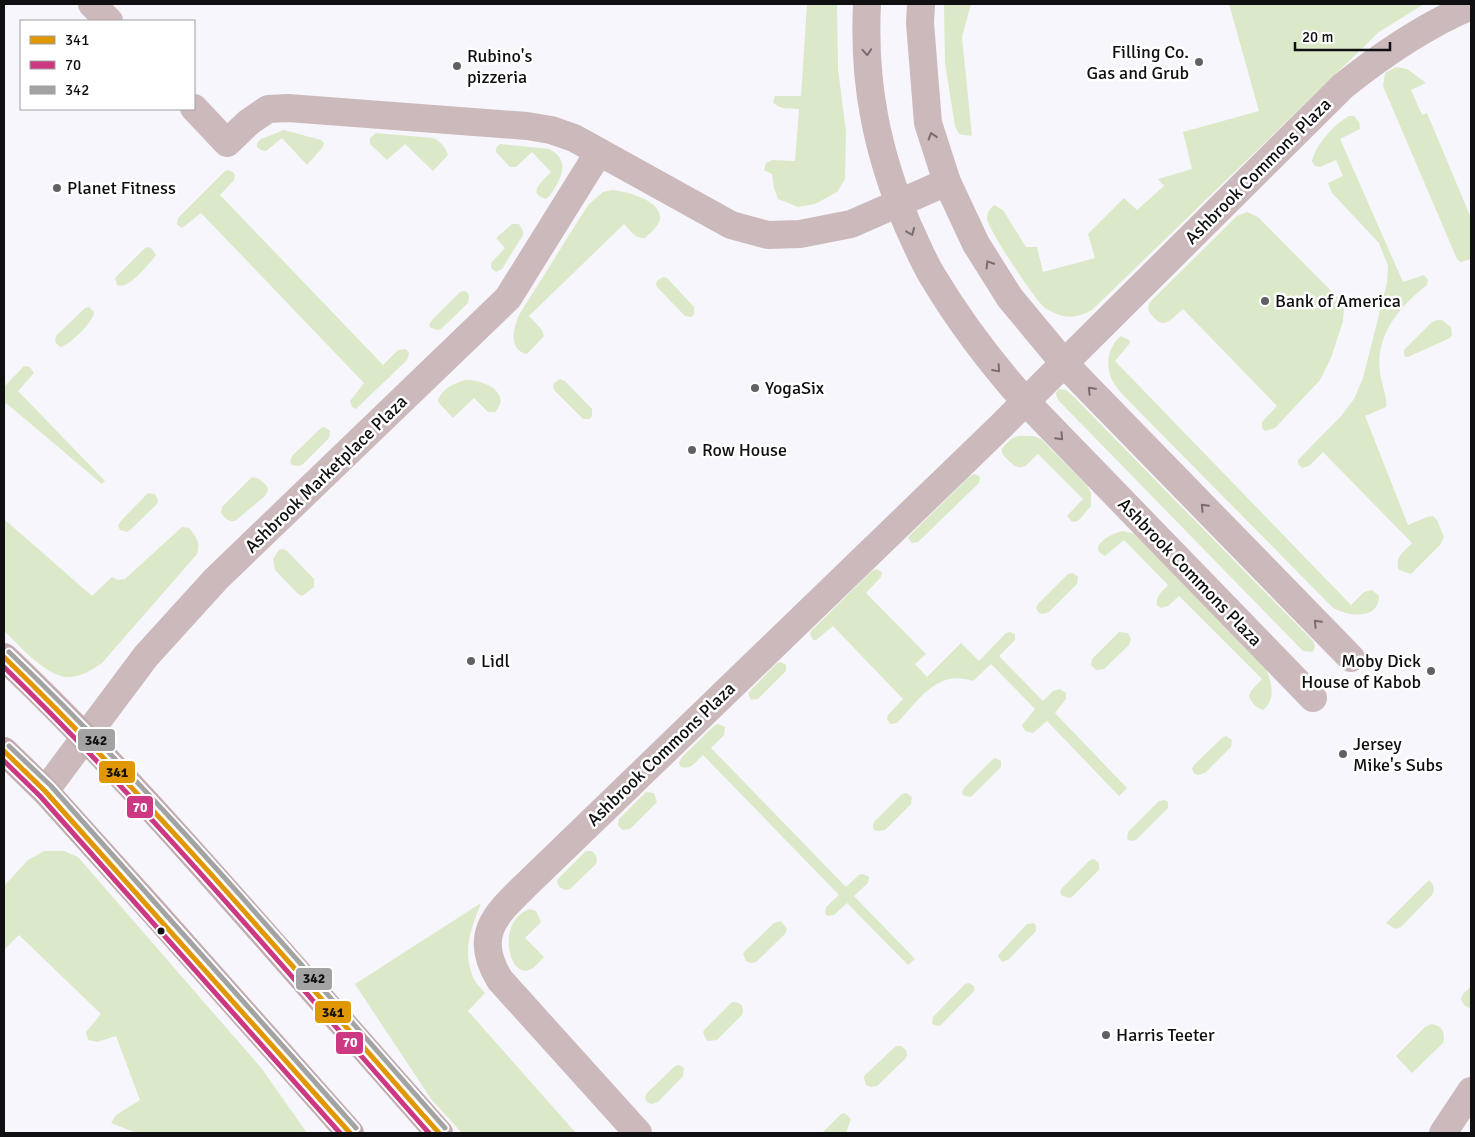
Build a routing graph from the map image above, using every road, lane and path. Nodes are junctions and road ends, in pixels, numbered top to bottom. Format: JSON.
{"nodes":[{"id":1,"x":92,"y":4,"type":"edge"},
{"id":2,"x":867,"y":4,"type":"edge"},
{"id":3,"x":921,"y":4,"type":"edge"},
{"id":4,"x":1471,"y":6,"type":"edge"},
{"id":5,"x":108,"y":20,"type":"edge"},
{"id":6,"x":195,"y":109,"type":"edge"},
{"id":7,"x":599,"y":152,"type":"junction"},
{"id":8,"x":947,"y":182,"type":"junction"},
{"id":9,"x":899,"y":203,"type":"junction"},
{"id":10,"x":1064,"y":363,"type":"junction"},
{"id":11,"x":1026,"y":402,"type":"junction"},
{"id":12,"x":4,"y":657,"type":"edge"},
{"id":13,"x":1352,"y":658,"type":"dead end"},
{"id":14,"x":1313,"y":698,"type":"dead end"},
{"id":15,"x":85,"y":736,"type":"junction"},
{"id":16,"x":4,"y":751,"type":"edge"},
{"id":17,"x":45,"y":791,"type":"junction"},
{"id":18,"x":1471,"y":1091,"type":"edge"},
{"id":19,"x":350,"y":1133,"type":"edge"},
{"id":20,"x":439,"y":1133,"type":"edge"},
{"id":21,"x":638,"y":1133,"type":"edge"},
{"id":22,"x":1442,"y":1133,"type":"edge"}],
"edges":[{"from":1,"to":5,"type":"street"},
{"from":2,"to":9,"type":"street","name":"Ashbrook Commons Plaza","one_way":true},
{"from":8,"to":3,"type":"street","one_way":true},
{"from":4,"to":10,"type":"street","name":"Ashbrook Commons Plaza"},
{"from":6,"to":7,"type":"street"},
{"from":7,"to":9,"type":"street"},
{"from":7,"to":15,"type":"street","name":"Ashbrook Marketplace Plaza"},
{"from":8,"to":9,"type":"street"},
{"from":10,"to":8,"type":"street","one_way":true},
{"from":9,"to":11,"type":"street","name":"Ashbrook Commons Plaza","one_way":true},
{"from":10,"to":11,"type":"street","name":"Ashbrook Commons Plaza"},
{"from":13,"to":10,"type":"street","one_way":true},
{"from":11,"to":14,"type":"street","name":"Ashbrook Commons Plaza","one_way":true},
{"from":11,"to":21,"type":"street","name":"Ashbrook Commons Plaza"},
{"from":12,"to":15,"type":"main road"},
{"from":15,"to":17,"type":"street","name":"Ashbrook Marketplace Plaza"},
{"from":15,"to":20,"type":"main road"},
{"from":16,"to":17,"type":"main road"},
{"from":17,"to":19,"type":"main road"},
{"from":18,"to":22,"type":"street"}]}
